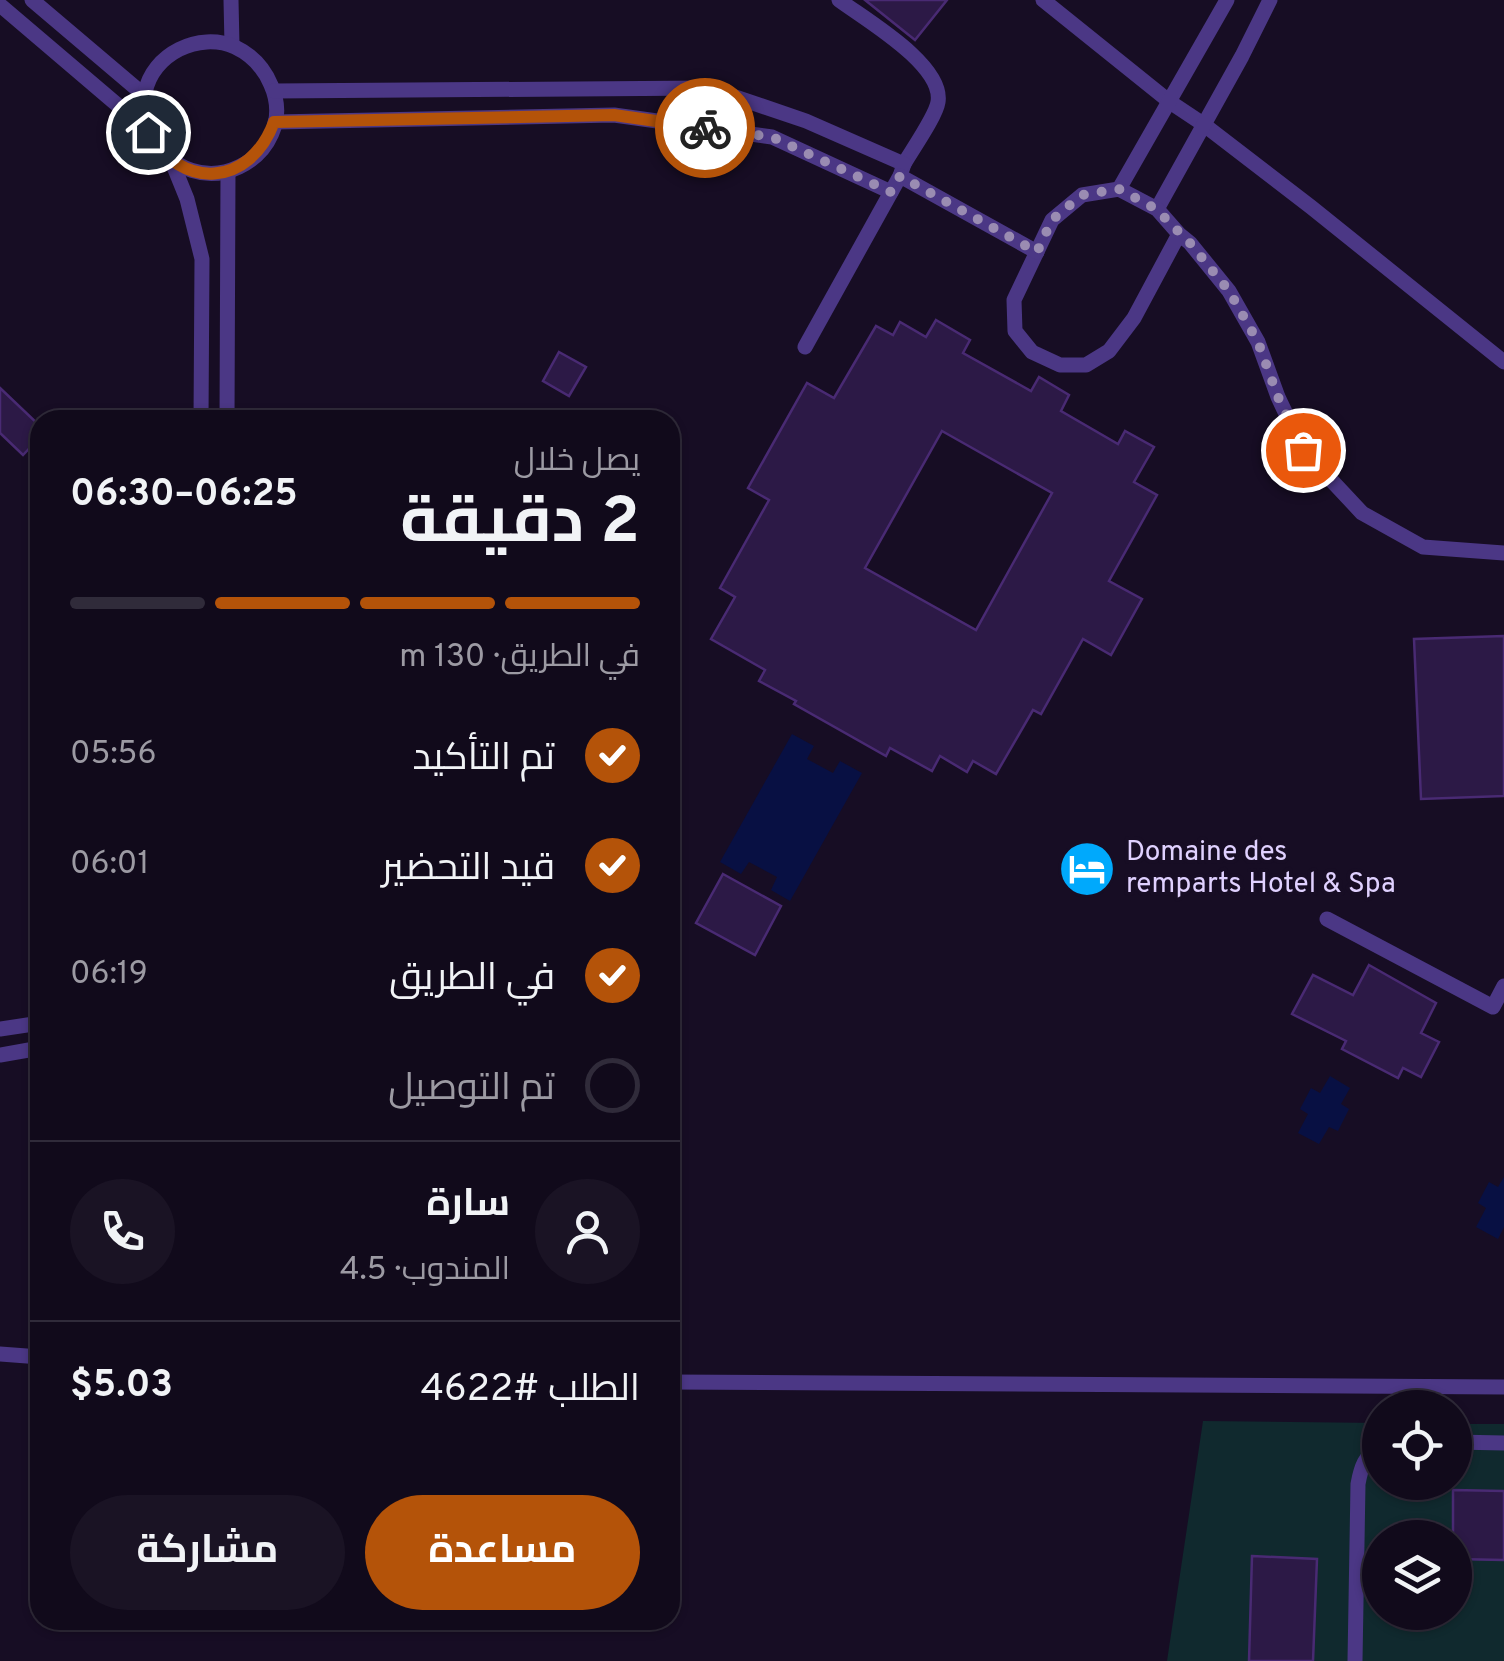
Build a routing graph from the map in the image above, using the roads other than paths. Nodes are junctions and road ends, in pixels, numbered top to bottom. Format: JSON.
{"nodes":[{"id":1,"x":32,"y":0,"type":"edge"},
{"id":2,"x":231,"y":0,"type":"edge"},
{"id":3,"x":839,"y":0,"type":"edge"},
{"id":4,"x":1043,"y":0,"type":"edge"},
{"id":5,"x":1227,"y":0,"type":"edge"},
{"id":6,"x":1270,"y":0,"type":"edge"},
{"id":7,"x":0,"y":5,"type":"edge"},
{"id":8,"x":232,"y":45,"type":"junction"},
{"id":9,"x":274,"y":91,"type":"junction"},
{"id":10,"x":144,"y":95,"type":"junction"},
{"id":11,"x":1170,"y":102,"type":"junction"},
{"id":12,"x":274,"y":122,"type":"junction"},
{"id":13,"x":1203,"y":124,"type":"junction"},
{"id":14,"x":148,"y":132,"type":"junction"},
{"id":15,"x":172,"y":162,"type":"junction"},
{"id":16,"x":902,"y":170,"type":"junction"},
{"id":17,"x":228,"y":172,"type":"junction"},
{"id":18,"x":1119,"y":189,"type":"junction"},
{"id":19,"x":891,"y":192,"type":"junction"},
{"id":20,"x":1156,"y":209,"type":"junction"},
{"id":21,"x":1179,"y":234,"type":"junction"},
{"id":22,"x":1037,"y":252,"type":"junction"},
{"id":23,"x":805,"y":347,"type":"dead end"},
{"id":24,"x":1504,"y":362,"type":"edge"},
{"id":25,"x":201,"y":410,"type":"edge"},
{"id":26,"x":227,"y":410,"type":"edge"},
{"id":27,"x":1504,"y":553,"type":"edge"},
{"id":28,"x":1328,"y":919,"type":"dead end"},
{"id":29,"x":1504,"y":986,"type":"edge"},
{"id":30,"x":1498,"y":1010,"type":"edge"},
{"id":31,"x":30,"y":1024,"type":"edge"},
{"id":32,"x":0,"y":1029,"type":"edge"},
{"id":33,"x":30,"y":1050,"type":"edge"},
{"id":34,"x":0,"y":1055,"type":"edge"},
{"id":35,"x":0,"y":1354,"type":"edge"},
{"id":36,"x":30,"y":1357,"type":"edge"},
{"id":37,"x":680,"y":1382,"type":"edge"},
{"id":38,"x":1504,"y":1387,"type":"edge"},
{"id":39,"x":1472,"y":1443,"type":"edge"},
{"id":40,"x":1504,"y":1444,"type":"edge"},
{"id":41,"x":1362,"y":1464,"type":"edge"},
{"id":42,"x":1355,"y":1661,"type":"edge"}],
"edges":[{"from":1,"to":10,"type":"lane"},
{"from":2,"to":8,"type":"lane"},
{"from":3,"to":16,"type":"lane"},
{"from":4,"to":11,"type":"lane"},
{"from":5,"to":11,"type":"lane"},
{"from":6,"to":13,"type":"lane"},
{"from":7,"to":14,"type":"lane"},
{"from":8,"to":9,"type":"lane"},
{"from":8,"to":10,"type":"lane"},
{"from":9,"to":12,"type":"lane"},
{"from":9,"to":16,"type":"lane"},
{"from":10,"to":14,"type":"lane"},
{"from":11,"to":13,"type":"lane"},
{"from":11,"to":18,"type":"lane"},
{"from":12,"to":17,"type":"lane"},
{"from":12,"to":19,"type":"lane"},
{"from":13,"to":20,"type":"lane"},
{"from":13,"to":24,"type":"lane"},
{"from":14,"to":15,"type":"lane"},
{"from":15,"to":17,"type":"lane"},
{"from":15,"to":25,"type":"lane"},
{"from":16,"to":19,"type":"lane"},
{"from":16,"to":22,"type":"lane"},
{"from":17,"to":26,"type":"lane"},
{"from":18,"to":20,"type":"lane"},
{"from":18,"to":22,"type":"lane"},
{"from":19,"to":23,"type":"lane"},
{"from":20,"to":21,"type":"lane"},
{"from":21,"to":22,"type":"lane"},
{"from":21,"to":27,"type":"lane"},
{"from":28,"to":30,"type":"lane"},
{"from":29,"to":30,"type":"lane"},
{"from":31,"to":32,"type":"lane"},
{"from":33,"to":34,"type":"lane"},
{"from":35,"to":36,"type":"lane"},
{"from":37,"to":38,"type":"lane"},
{"from":39,"to":40,"type":"lane"},
{"from":41,"to":42,"type":"lane"}]}
